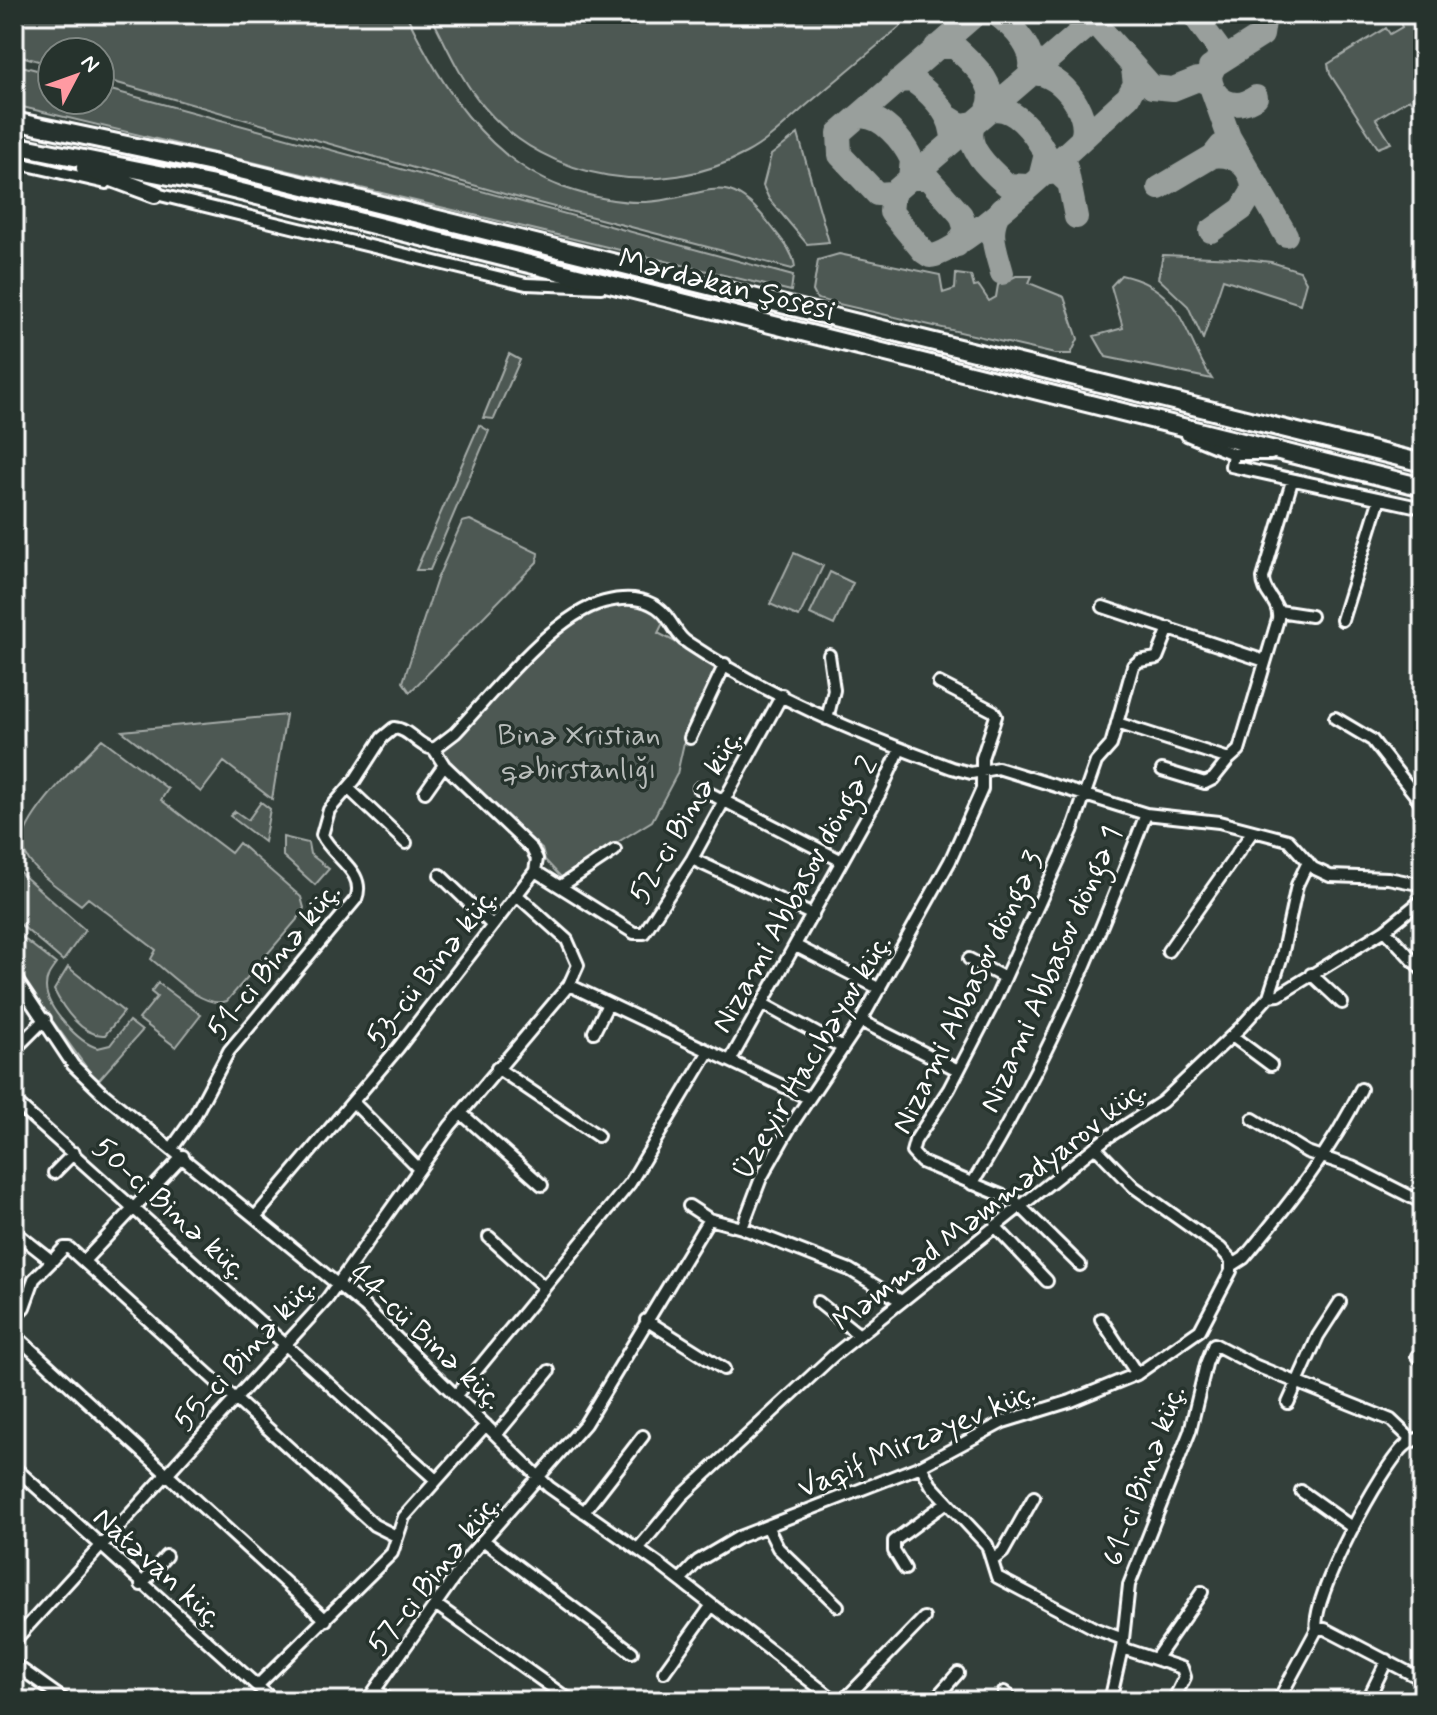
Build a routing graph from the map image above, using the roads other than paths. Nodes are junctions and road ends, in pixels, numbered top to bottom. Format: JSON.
{"nodes":[{"id":1,"x":14,"y":121,"type":"edge"},
{"id":2,"x":14,"y":147,"type":"edge"},
{"id":3,"x":39,"y":150,"type":"junction"},
{"id":4,"x":14,"y":162,"type":"edge"},
{"id":5,"x":155,"y":194,"type":"junction"},
{"id":6,"x":668,"y":298,"type":"junction"},
{"id":7,"x":1141,"y":415,"type":"junction"},
{"id":8,"x":1233,"y":454,"type":"junction"},
{"id":9,"x":1290,"y":455,"type":"junction"},
{"id":10,"x":1423,"y":463,"type":"edge"},
{"id":11,"x":1292,"y":481,"type":"junction"},
{"id":12,"x":1423,"y":487,"type":"edge"},
{"id":13,"x":1379,"y":501,"type":"junction"},
{"id":14,"x":1423,"y":508,"type":"edge"},
{"id":15,"x":1103,"y":607,"type":"dead end"},
{"id":16,"x":1279,"y":611,"type":"junction"},
{"id":17,"x":1311,"y":616,"type":"dead end"},
{"id":18,"x":1342,"y":620,"type":"dead end"},
{"id":19,"x":1169,"y":628,"type":"junction"},
{"id":20,"x":829,"y":655,"type":"dead end"},
{"id":21,"x":1265,"y":661,"type":"junction"},
{"id":22,"x":725,"y":664,"type":"junction"},
{"id":23,"x":939,"y":683,"type":"dead end"},
{"id":24,"x":782,"y":695,"type":"junction"},
{"id":25,"x":1335,"y":718,"type":"dead end"},
{"id":26,"x":827,"y":719,"type":"junction"},
{"id":27,"x":1117,"y":723,"type":"junction"},
{"id":28,"x":690,"y":738,"type":"dead end"},
{"id":29,"x":434,"y":749,"type":"junction"},
{"id":30,"x":900,"y":749,"type":"junction"},
{"id":31,"x":1229,"y":759,"type":"junction"},
{"id":32,"x":444,"y":765,"type":"junction"},
{"id":33,"x":1162,"y":770,"type":"dead end"},
{"id":34,"x":983,"y":771,"type":"junction"},
{"id":35,"x":348,"y":788,"type":"junction"},
{"id":36,"x":699,"y":788,"type":"dead end"},
{"id":37,"x":425,"y":792,"type":"dead end"},
{"id":38,"x":1084,"y":795,"type":"junction"},
{"id":39,"x":723,"y":802,"type":"junction"},
{"id":40,"x":1423,"y":805,"type":"edge"},
{"id":41,"x":1146,"y":814,"type":"junction"},
{"id":42,"x":1253,"y":831,"type":"junction"},
{"id":43,"x":406,"y":843,"type":"dead end"},
{"id":44,"x":615,"y":850,"type":"dead end"},
{"id":45,"x":692,"y":859,"type":"junction"},
{"id":46,"x":842,"y":861,"type":"junction"},
{"id":47,"x":1308,"y":862,"type":"junction"},
{"id":48,"x":535,"y":871,"type":"junction"},
{"id":49,"x":440,"y":875,"type":"dead end"},
{"id":50,"x":1423,"y":885,"type":"edge"},
{"id":51,"x":561,"y":886,"type":"junction"},
{"id":52,"x":518,"y":896,"type":"junction"},
{"id":53,"x":1423,"y":899,"type":"edge"},
{"id":54,"x":813,"y":915,"type":"junction"},
{"id":55,"x":492,"y":925,"type":"junction"},
{"id":56,"x":1385,"y":930,"type":"junction"},
{"id":57,"x":796,"y":946,"type":"junction"},
{"id":58,"x":1168,"y":951,"type":"dead end"},
{"id":59,"x":969,"y":959,"type":"dead end"},
{"id":60,"x":1423,"y":971,"type":"edge"},
{"id":61,"x":1311,"y":974,"type":"junction"},
{"id":62,"x":14,"y":976,"type":"edge"},
{"id":63,"x":1005,"y":978,"type":"junction"},
{"id":64,"x":569,"y":985,"type":"junction"},
{"id":65,"x":880,"y":989,"type":"junction"},
{"id":66,"x":1269,"y":996,"type":"junction"},
{"id":67,"x":1342,"y":1003,"type":"dead end"},
{"id":68,"x":763,"y":1004,"type":"junction"},
{"id":69,"x":607,"y":1006,"type":"junction"},
{"id":70,"x":45,"y":1019,"type":"junction"},
{"id":71,"x":861,"y":1021,"type":"junction"},
{"id":72,"x":594,"y":1032,"type":"dead end"},
{"id":73,"x":1232,"y":1036,"type":"junction"},
{"id":74,"x":843,"y":1048,"type":"junction"},
{"id":75,"x":14,"y":1050,"type":"edge"},
{"id":76,"x":709,"y":1051,"type":"junction"},
{"id":77,"x":730,"y":1061,"type":"junction"},
{"id":78,"x":1271,"y":1065,"type":"dead end"},
{"id":79,"x":497,"y":1068,"type":"junction"},
{"id":80,"x":958,"y":1070,"type":"junction"},
{"id":81,"x":1361,"y":1089,"type":"dead end"},
{"id":82,"x":808,"y":1098,"type":"junction"},
{"id":83,"x":14,"y":1101,"type":"edge"},
{"id":84,"x":353,"y":1102,"type":"junction"},
{"id":85,"x":461,"y":1113,"type":"junction"},
{"id":86,"x":1253,"y":1119,"type":"dead end"},
{"id":87,"x":598,"y":1136,"type":"dead end"},
{"id":88,"x":1095,"y":1147,"type":"junction"},
{"id":89,"x":172,"y":1148,"type":"junction"},
{"id":90,"x":74,"y":1153,"type":"junction"},
{"id":91,"x":183,"y":1156,"type":"junction"},
{"id":92,"x":1322,"y":1158,"type":"junction"},
{"id":93,"x":419,"y":1169,"type":"junction"},
{"id":94,"x":54,"y":1173,"type":"dead end"},
{"id":95,"x":972,"y":1184,"type":"junction"},
{"id":96,"x":542,"y":1185,"type":"dead end"},
{"id":97,"x":1423,"y":1203,"type":"edge"},
{"id":98,"x":689,"y":1206,"type":"dead end"},
{"id":99,"x":1021,"y":1206,"type":"junction"},
{"id":100,"x":137,"y":1208,"type":"junction"},
{"id":101,"x":256,"y":1216,"type":"junction"},
{"id":102,"x":709,"y":1219,"type":"junction"},
{"id":103,"x":995,"y":1226,"type":"junction"},
{"id":104,"x":742,"y":1228,"type":"junction"},
{"id":105,"x":14,"y":1231,"type":"edge"},
{"id":106,"x":489,"y":1237,"type":"dead end"},
{"id":107,"x":52,"y":1261,"type":"junction"},
{"id":108,"x":84,"y":1261,"type":"junction"},
{"id":109,"x":1080,"y":1265,"type":"dead end"},
{"id":110,"x":1233,"y":1265,"type":"junction"},
{"id":111,"x":1047,"y":1281,"type":"dead end"},
{"id":112,"x":339,"y":1284,"type":"junction"},
{"id":113,"x":544,"y":1287,"type":"junction"},
{"id":114,"x":14,"y":1292,"type":"edge"},
{"id":115,"x":27,"y":1297,"type":"junction"},
{"id":116,"x":901,"y":1301,"type":"junction"},
{"id":117,"x":818,"y":1302,"type":"dead end"},
{"id":118,"x":1340,"y":1302,"type":"dead end"},
{"id":119,"x":14,"y":1317,"type":"edge"},
{"id":120,"x":1101,"y":1319,"type":"dead end"},
{"id":121,"x":646,"y":1320,"type":"junction"},
{"id":122,"x":1200,"y":1330,"type":"junction"},
{"id":123,"x":14,"y":1334,"type":"edge"},
{"id":124,"x":859,"y":1335,"type":"junction"},
{"id":125,"x":286,"y":1344,"type":"junction"},
{"id":126,"x":1214,"y":1344,"type":"junction"},
{"id":127,"x":724,"y":1369,"type":"dead end"},
{"id":128,"x":549,"y":1371,"type":"dead end"},
{"id":129,"x":1137,"y":1374,"type":"junction"},
{"id":130,"x":1299,"y":1382,"type":"junction"},
{"id":131,"x":457,"y":1394,"type":"junction"},
{"id":132,"x":237,"y":1398,"type":"junction"},
{"id":133,"x":1288,"y":1403,"type":"dead end"},
{"id":134,"x":486,"y":1425,"type":"junction"},
{"id":135,"x":496,"y":1435,"type":"junction"},
{"id":136,"x":643,"y":1436,"type":"dead end"},
{"id":137,"x":1418,"y":1439,"type":"edge"},
{"id":138,"x":921,"y":1466,"type":"junction"},
{"id":139,"x":14,"y":1467,"type":"edge"},
{"id":140,"x":167,"y":1473,"type":"junction"},
{"id":141,"x":539,"y":1478,"type":"junction"},
{"id":142,"x":436,"y":1480,"type":"junction"},
{"id":143,"x":1301,"y":1491,"type":"dead end"},
{"id":144,"x":1034,"y":1497,"type":"dead end"},
{"id":145,"x":947,"y":1502,"type":"junction"},
{"id":146,"x":584,"y":1512,"type":"junction"},
{"id":147,"x":768,"y":1528,"type":"junction"},
{"id":148,"x":1353,"y":1528,"type":"junction"},
{"id":149,"x":396,"y":1536,"type":"junction"},
{"id":150,"x":483,"y":1540,"type":"junction"},
{"id":151,"x":99,"y":1547,"type":"junction"},
{"id":152,"x":638,"y":1549,"type":"junction"},
{"id":153,"x":166,"y":1556,"type":"dead end"},
{"id":154,"x":993,"y":1560,"type":"junction"},
{"id":155,"x":905,"y":1569,"type":"dead end"},
{"id":156,"x":680,"y":1580,"type":"junction"},
{"id":157,"x":141,"y":1585,"type":"junction"},
{"id":158,"x":1202,"y":1592,"type":"dead end"},
{"id":159,"x":435,"y":1604,"type":"junction"},
{"id":160,"x":712,"y":1605,"type":"junction"},
{"id":161,"x":838,"y":1606,"type":"dead end"},
{"id":162,"x":924,"y":1618,"type":"dead end"},
{"id":163,"x":326,"y":1620,"type":"junction"},
{"id":164,"x":1317,"y":1629,"type":"junction"},
{"id":165,"x":14,"y":1641,"type":"edge"},
{"id":166,"x":1123,"y":1643,"type":"junction"},
{"id":167,"x":632,"y":1652,"type":"dead end"},
{"id":168,"x":1156,"y":1658,"type":"junction"},
{"id":169,"x":1387,"y":1660,"type":"junction"},
{"id":170,"x":14,"y":1664,"type":"edge"},
{"id":171,"x":664,"y":1672,"type":"dead end"},
{"id":172,"x":958,"y":1673,"type":"dead end"},
{"id":173,"x":1423,"y":1680,"type":"edge"},
{"id":174,"x":257,"y":1686,"type":"junction"},
{"id":175,"x":375,"y":1690,"type":"junction"},
{"id":176,"x":1004,"y":1692,"type":"dead end"},
{"id":177,"x":66,"y":1701,"type":"edge"},
{"id":178,"x":274,"y":1701,"type":"edge"},
{"id":179,"x":367,"y":1701,"type":"edge"},
{"id":180,"x":391,"y":1701,"type":"edge"},
{"id":181,"x":571,"y":1701,"type":"edge"},
{"id":182,"x":836,"y":1701,"type":"edge"},
{"id":183,"x":843,"y":1701,"type":"edge"},
{"id":184,"x":933,"y":1701,"type":"edge"},
{"id":185,"x":1015,"y":1701,"type":"edge"},
{"id":186,"x":1110,"y":1701,"type":"edge"},
{"id":187,"x":1173,"y":1701,"type":"edge"},
{"id":188,"x":1278,"y":1701,"type":"edge"},
{"id":189,"x":1367,"y":1701,"type":"edge"}],
"edges":[{"from":1,"to":10,"type":"highway","name":"Mərdəkan şosesi"},
{"from":2,"to":3,"type":"highway","name":"Mərdəkan şosesi"},
{"from":3,"to":5,"type":"highway"},
{"from":3,"to":6,"type":"highway","name":"Mərdəkan şosesi"},
{"from":4,"to":5,"type":"street"},
{"from":5,"to":6,"type":"street"},
{"from":6,"to":7,"type":"highway","name":"Mərdəkan şosesi"},
{"from":7,"to":8,"type":"street"},
{"from":7,"to":9,"type":"highway","name":"Mərdəkan şosesi"},
{"from":8,"to":9,"type":"street"},
{"from":8,"to":11,"type":"street"},
{"from":9,"to":12,"type":"highway","name":"Mərdəkan şosesi"},
{"from":11,"to":13,"type":"street"},
{"from":11,"to":16,"type":"street"},
{"from":13,"to":14,"type":"street"},
{"from":13,"to":18,"type":"street"},
{"from":15,"to":19,"type":"street"},
{"from":16,"to":17,"type":"street"},
{"from":16,"to":21,"type":"street"},
{"from":19,"to":21,"type":"street"},
{"from":19,"to":27,"type":"street","name":"Nizami Abbasov döngə 3"},
{"from":20,"to":26,"type":"street"},
{"from":21,"to":31,"type":"street"},
{"from":22,"to":24,"type":"street"},
{"from":22,"to":28,"type":"street"},
{"from":22,"to":29,"type":"street"},
{"from":23,"to":34,"type":"street","name":"Üzeyir Hacıbəyov küç."},
{"from":24,"to":26,"type":"street"},
{"from":24,"to":39,"type":"street","name":"52-ci Binə küç."},
{"from":25,"to":40,"type":"street"},
{"from":26,"to":30,"type":"street"},
{"from":27,"to":31,"type":"street"},
{"from":27,"to":38,"type":"street","name":"Nizami Abbasov döngə 3"},
{"from":29,"to":32,"type":"street","name":"53-cü Binə küç."},
{"from":29,"to":35,"type":"street","name":"51-ci Binə küç."},
{"from":30,"to":34,"type":"street"},
{"from":30,"to":46,"type":"street","name":"Nizami Abbasov döngə 2"},
{"from":31,"to":33,"type":"street"},
{"from":32,"to":37,"type":"street"},
{"from":32,"to":48,"type":"street","name":"53-cü Binə küç."},
{"from":34,"to":38,"type":"street"},
{"from":34,"to":65,"type":"street","name":"Üzeyir Hacıbəyov küç."},
{"from":35,"to":43,"type":"street"},
{"from":35,"to":89,"type":"street","name":"51-ci Binə küç."},
{"from":36,"to":39,"type":"street"},
{"from":38,"to":41,"type":"street"},
{"from":38,"to":63,"type":"street","name":"Nizami Abbasov döngə 3"},
{"from":39,"to":45,"type":"street","name":"52-ci Binə küç."},
{"from":39,"to":46,"type":"street"},
{"from":41,"to":42,"type":"street"},
{"from":41,"to":95,"type":"street","name":"Nizami Abbasov döngə 1"},
{"from":42,"to":47,"type":"street"},
{"from":42,"to":58,"type":"street"},
{"from":44,"to":51,"type":"street"},
{"from":45,"to":51,"type":"street","name":"52-ci Binə küç."},
{"from":45,"to":54,"type":"street"},
{"from":46,"to":54,"type":"street","name":"Nizami Abbasov döngə 2"},
{"from":47,"to":50,"type":"street"},
{"from":47,"to":66,"type":"street","name":"Məmməd Məmmədyarov küç."},
{"from":48,"to":51,"type":"street","name":"52-ci Binə küç."},
{"from":48,"to":52,"type":"street","name":"53-cü Binə küç."},
{"from":49,"to":55,"type":"street"},
{"from":52,"to":55,"type":"street","name":"53-cü Binə küç."},
{"from":52,"to":64,"type":"street"},
{"from":53,"to":56,"type":"street"},
{"from":54,"to":57,"type":"street","name":"Nizami Abbasov döngə 2"},
{"from":55,"to":84,"type":"street","name":"53-cü Binə küç."},
{"from":56,"to":60,"type":"street"},
{"from":56,"to":61,"type":"street"},
{"from":57,"to":65,"type":"street"},
{"from":57,"to":68,"type":"street","name":"Nizami Abbasov döngə 2"},
{"from":59,"to":63,"type":"street"},
{"from":61,"to":66,"type":"street"},
{"from":61,"to":67,"type":"street"},
{"from":62,"to":70,"type":"street","name":"44-cü Binə küç."},
{"from":63,"to":80,"type":"street","name":"Nizami Abbasov döngə 3"},
{"from":64,"to":69,"type":"street"},
{"from":64,"to":79,"type":"street","name":"55-ci Binə küç."},
{"from":65,"to":71,"type":"street","name":"Üzeyir Hacıbəyov küç."},
{"from":66,"to":73,"type":"street","name":"Məmməd Məmmədyarov küç."},
{"from":68,"to":74,"type":"street"},
{"from":68,"to":77,"type":"street","name":"Nizami Abbasov döngə 2"},
{"from":69,"to":72,"type":"street"},
{"from":69,"to":76,"type":"street"},
{"from":70,"to":75,"type":"street"},
{"from":70,"to":89,"type":"street","name":"44-cü Binə küç."},
{"from":71,"to":74,"type":"street","name":"Üzeyir Hacıbəyov küç."},
{"from":71,"to":80,"type":"street"},
{"from":73,"to":78,"type":"street"},
{"from":73,"to":88,"type":"street","name":"Məmməd Məmmədyarov küç."},
{"from":74,"to":82,"type":"street","name":"Üzeyir Hacıbəyov küç."},
{"from":76,"to":77,"type":"street"},
{"from":76,"to":113,"type":"street"},
{"from":77,"to":82,"type":"street"},
{"from":79,"to":85,"type":"street","name":"55-ci Binə küç."},
{"from":79,"to":87,"type":"street"},
{"from":80,"to":95,"type":"street","name":"Nizami Abbasov döngə 3"},
{"from":81,"to":92,"type":"street","name":"Vaqif Mirzəyev küç."},
{"from":82,"to":104,"type":"street","name":"Üzeyir Hacıbəyov küç."},
{"from":83,"to":90,"type":"street","name":"50-ci Binə küç."},
{"from":84,"to":93,"type":"street"},
{"from":84,"to":101,"type":"street","name":"53-cü Binə küç."},
{"from":85,"to":93,"type":"street","name":"55-ci Binə küç."},
{"from":85,"to":96,"type":"street"},
{"from":86,"to":92,"type":"street"},
{"from":88,"to":99,"type":"street","name":"Məmməd Məmmədyarov küç."},
{"from":88,"to":110,"type":"street"},
{"from":89,"to":91,"type":"street","name":"44-cü Binə küç."},
{"from":90,"to":94,"type":"street"},
{"from":90,"to":100,"type":"street","name":"50-ci Binə küç."},
{"from":91,"to":100,"type":"street"},
{"from":91,"to":101,"type":"street","name":"44-cü Binə küç."},
{"from":92,"to":97,"type":"street"},
{"from":92,"to":110,"type":"street","name":"Vaqif Mirzəyev küç."},
{"from":93,"to":112,"type":"street","name":"55-ci Binə küç."},
{"from":95,"to":99,"type":"street","name":"Nizami Abbasov döngə 3"},
{"from":98,"to":102,"type":"street","name":"Üzeyir Hacıbəyov küç."},
{"from":99,"to":103,"type":"street","name":"Məmməd Məmmədyarov küç."},
{"from":99,"to":109,"type":"street","name":"Nizami Abbasov döngə 3"},
{"from":100,"to":108,"type":"street"},
{"from":100,"to":125,"type":"street","name":"50-ci Binə küç."},
{"from":101,"to":112,"type":"street","name":"44-cü Binə küç."},
{"from":102,"to":104,"type":"street","name":"Üzeyir Hacıbəyov küç."},
{"from":102,"to":121,"type":"street"},
{"from":103,"to":111,"type":"street"},
{"from":103,"to":116,"type":"street","name":"Məmməd Məmmədyarov küç."},
{"from":104,"to":116,"type":"street"},
{"from":105,"to":107,"type":"street"},
{"from":106,"to":113,"type":"street"},
{"from":107,"to":108,"type":"street"},
{"from":107,"to":115,"type":"street"},
{"from":108,"to":132,"type":"street"},
{"from":110,"to":122,"type":"street","name":"Vaqif Mirzəyev küç."},
{"from":112,"to":125,"type":"street","name":"55-ci Binə küç."},
{"from":112,"to":131,"type":"street","name":"44-cü Binə küç."},
{"from":113,"to":131,"type":"street"},
{"from":114,"to":115,"type":"street"},
{"from":115,"to":119,"type":"street"},
{"from":116,"to":124,"type":"street","name":"Məmməd Məmmədyarov küç."},
{"from":117,"to":124,"type":"street"},
{"from":118,"to":130,"type":"street"},
{"from":120,"to":129,"type":"street"},
{"from":121,"to":127,"type":"street"},
{"from":121,"to":141,"type":"street"},
{"from":122,"to":126,"type":"street"},
{"from":122,"to":129,"type":"street","name":"Vaqif Mirzəyev küç."},
{"from":123,"to":140,"type":"street"},
{"from":124,"to":152,"type":"street","name":"Məmməd Məmmədyarov küç."},
{"from":125,"to":132,"type":"street","name":"55-ci Binə küç."},
{"from":125,"to":142,"type":"street","name":"50-ci Binə küç."},
{"from":126,"to":130,"type":"street"},
{"from":126,"to":166,"type":"street","name":"61-ci Binə küç."},
{"from":128,"to":135,"type":"street"},
{"from":129,"to":138,"type":"street","name":"Vaqif Mirzəyev küç."},
{"from":130,"to":133,"type":"street"},
{"from":130,"to":137,"type":"street"},
{"from":131,"to":134,"type":"street","name":"44-cü Binə küç."},
{"from":132,"to":140,"type":"street","name":"55-ci Binə küç."},
{"from":132,"to":149,"type":"street"},
{"from":134,"to":135,"type":"street","name":"44-cü Binə küç."},
{"from":134,"to":142,"type":"street"},
{"from":135,"to":141,"type":"street","name":"44-cü Binə küç."},
{"from":136,"to":146,"type":"street"},
{"from":137,"to":148,"type":"street"},
{"from":138,"to":145,"type":"street"},
{"from":138,"to":147,"type":"street","name":"Vaqif Mirzəyev küç."},
{"from":139,"to":151,"type":"street","name":"Natəvan küç."},
{"from":140,"to":151,"type":"street","name":"55-ci Binə küç."},
{"from":140,"to":163,"type":"street"},
{"from":141,"to":146,"type":"street","name":"44-cü Binə küç."},
{"from":141,"to":150,"type":"street","name":"57-ci Binə küç."},
{"from":142,"to":149,"type":"street"},
{"from":143,"to":148,"type":"street"},
{"from":144,"to":154,"type":"street"},
{"from":145,"to":154,"type":"street"},
{"from":145,"to":155,"type":"street"},
{"from":146,"to":152,"type":"street","name":"44-cü Binə küç."},
{"from":147,"to":156,"type":"street","name":"Vaqif Mirzəyev küç."},
{"from":147,"to":161,"type":"street"},
{"from":148,"to":164,"type":"street"},
{"from":149,"to":163,"type":"street"},
{"from":150,"to":159,"type":"street","name":"57-ci Binə küç."},
{"from":150,"to":167,"type":"street"},
{"from":151,"to":157,"type":"street","name":"Natəvan küç."},
{"from":151,"to":165,"type":"street","name":"55-ci Binə küç."},
{"from":152,"to":156,"type":"street","name":"44-cü Binə küç."},
{"from":153,"to":157,"type":"street"},
{"from":154,"to":166,"type":"street"},
{"from":156,"to":160,"type":"street","name":"44-cü Binə küç."},
{"from":157,"to":174,"type":"street","name":"Natəvan küç."},
{"from":158,"to":168,"type":"street"},
{"from":159,"to":175,"type":"street","name":"57-ci Binə küç."},
{"from":159,"to":181,"type":"street"},
{"from":160,"to":171,"type":"street"},
{"from":160,"to":182,"type":"street","name":"44-cü Binə küç."},
{"from":162,"to":183,"type":"street"},
{"from":163,"to":174,"type":"street"},
{"from":164,"to":169,"type":"street"},
{"from":164,"to":188,"type":"street"},
{"from":166,"to":168,"type":"street"},
{"from":166,"to":186,"type":"street","name":"61-ci Binə küç."},
{"from":168,"to":187,"type":"street"},
{"from":169,"to":173,"type":"street"},
{"from":169,"to":189,"type":"street"},
{"from":170,"to":177,"type":"street"},
{"from":172,"to":184,"type":"street"},
{"from":174,"to":178,"type":"street","name":"Natəvan küç."},
{"from":175,"to":179,"type":"street","name":"57-ci Binə küç."},
{"from":175,"to":180,"type":"street"},
{"from":176,"to":185,"type":"street"}]}
